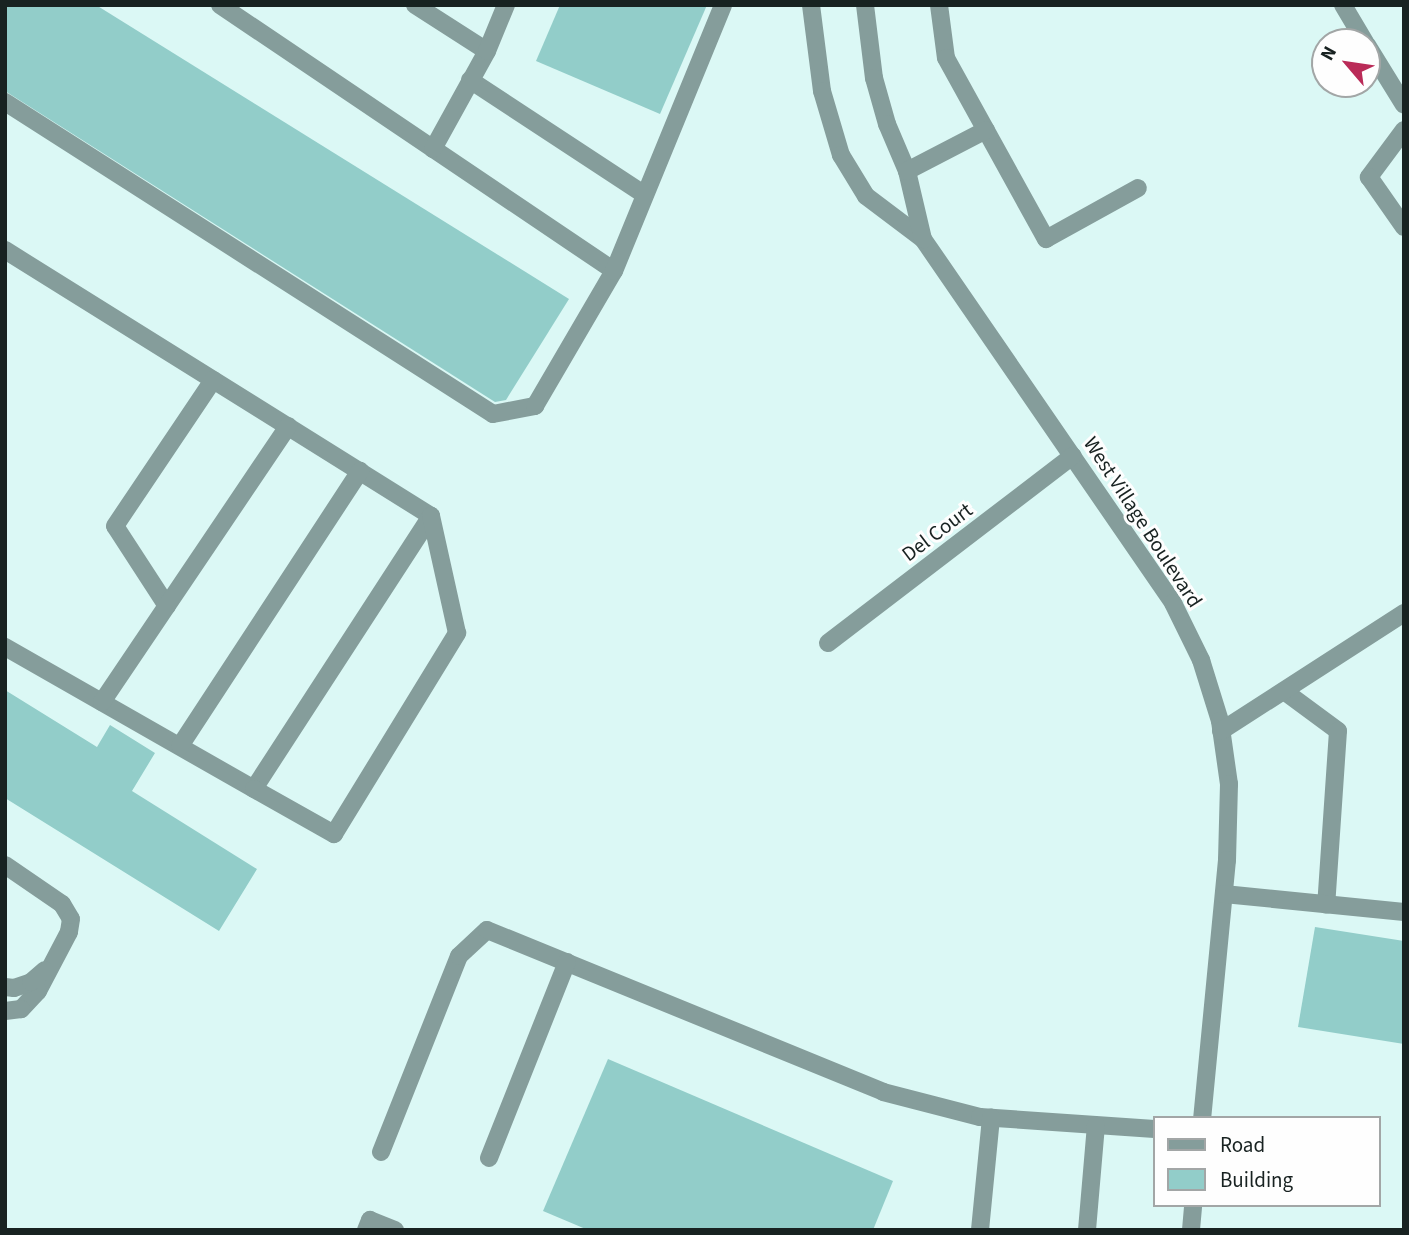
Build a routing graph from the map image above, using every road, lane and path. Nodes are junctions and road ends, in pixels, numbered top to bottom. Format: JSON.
{"nodes":[{"id":1,"x":220,"y":5,"type":"edge"},
{"id":2,"x":415,"y":5,"type":"edge"},
{"id":3,"x":506,"y":5,"type":"edge"},
{"id":4,"x":723,"y":5,"type":"edge"},
{"id":5,"x":811,"y":5,"type":"edge"},
{"id":6,"x":865,"y":5,"type":"edge"},
{"id":7,"x":939,"y":5,"type":"edge"},
{"id":8,"x":1343,"y":5,"type":"edge"},
{"id":9,"x":1357,"y":28,"type":"edge"},
{"id":10,"x":486,"y":51,"type":"junction"},
{"id":11,"x":1381,"y":67,"type":"edge"},
{"id":12,"x":471,"y":80,"type":"junction"},
{"id":13,"x":5,"y":102,"type":"edge"},
{"id":14,"x":1404,"y":105,"type":"edge"},
{"id":15,"x":986,"y":130,"type":"junction"},
{"id":16,"x":1404,"y":130,"type":"edge"},
{"id":17,"x":433,"y":149,"type":"junction"},
{"id":18,"x":907,"y":171,"type":"junction"},
{"id":19,"x":1138,"y":188,"type":"dead end"},
{"id":20,"x":645,"y":195,"type":"junction"},
{"id":21,"x":1404,"y":227,"type":"edge"},
{"id":22,"x":923,"y":239,"type":"junction"},
{"id":23,"x":5,"y":250,"type":"edge"},
{"id":24,"x":614,"y":271,"type":"junction"},
{"id":25,"x":213,"y":380,"type":"junction"},
{"id":26,"x":288,"y":426,"type":"junction"},
{"id":27,"x":1073,"y":456,"type":"junction"},
{"id":28,"x":360,"y":471,"type":"junction"},
{"id":29,"x":431,"y":516,"type":"junction"},
{"id":30,"x":167,"y":606,"type":"junction"},
{"id":31,"x":1404,"y":613,"type":"edge"},
{"id":32,"x":828,"y":643,"type":"dead end"},
{"id":33,"x":5,"y":647,"type":"edge"},
{"id":34,"x":1283,"y":691,"type":"junction"},
{"id":35,"x":102,"y":702,"type":"junction"},
{"id":36,"x":1221,"y":732,"type":"junction"},
{"id":37,"x":180,"y":747,"type":"junction"},
{"id":38,"x":254,"y":789,"type":"junction"},
{"id":39,"x":5,"y":865,"type":"edge"},
{"id":40,"x":1224,"y":894,"type":"junction"},
{"id":41,"x":1326,"y":905,"type":"junction"},
{"id":42,"x":1404,"y":912,"type":"edge"},
{"id":43,"x":54,"y":962,"type":"junction"},
{"id":44,"x":567,"y":962,"type":"junction"},
{"id":45,"x":5,"y":987,"type":"edge"},
{"id":46,"x":5,"y":1011,"type":"edge"},
{"id":47,"x":1202,"y":1116,"type":"edge"},
{"id":48,"x":991,"y":1118,"type":"junction"},
{"id":49,"x":1097,"y":1125,"type":"junction"},
{"id":50,"x":1154,"y":1129,"type":"edge"},
{"id":51,"x":381,"y":1152,"type":"dead end"},
{"id":52,"x":489,"y":1158,"type":"dead end"},
{"id":53,"x":1193,"y":1207,"type":"edge"},
{"id":54,"x":366,"y":1230,"type":"edge"},
{"id":55,"x":396,"y":1230,"type":"edge"},
{"id":56,"x":980,"y":1230,"type":"edge"},
{"id":57,"x":1087,"y":1230,"type":"edge"},
{"id":58,"x":1191,"y":1230,"type":"edge"}],
"edges":[{"from":1,"to":17,"type":"street"},
{"from":2,"to":10,"type":"street"},
{"from":3,"to":10,"type":"street"},
{"from":4,"to":20,"type":"street"},
{"from":5,"to":22,"type":"street","name":"West Village Boulevard"},
{"from":6,"to":18,"type":"street","name":"West Village Boulevard"},
{"from":7,"to":15,"type":"street"},
{"from":8,"to":9,"type":"street"},
{"from":10,"to":12,"type":"street"},
{"from":11,"to":14,"type":"street"},
{"from":12,"to":17,"type":"street"},
{"from":12,"to":20,"type":"street"},
{"from":13,"to":24,"type":"street"},
{"from":15,"to":18,"type":"street"},
{"from":15,"to":19,"type":"street"},
{"from":16,"to":21,"type":"street"},
{"from":17,"to":24,"type":"street"},
{"from":18,"to":22,"type":"street","name":"West Village Boulevard"},
{"from":20,"to":24,"type":"street"},
{"from":22,"to":27,"type":"street","name":"West Village Boulevard"},
{"from":23,"to":25,"type":"street"},
{"from":25,"to":26,"type":"street"},
{"from":25,"to":30,"type":"street"},
{"from":26,"to":28,"type":"street"},
{"from":26,"to":30,"type":"street"},
{"from":27,"to":32,"type":"street","name":"Del Court"},
{"from":27,"to":36,"type":"street","name":"West Village Boulevard"},
{"from":28,"to":29,"type":"street"},
{"from":28,"to":37,"type":"street"},
{"from":29,"to":38,"type":"street"},
{"from":29,"to":38,"type":"street"},
{"from":30,"to":35,"type":"street"},
{"from":31,"to":34,"type":"street"},
{"from":33,"to":35,"type":"street"},
{"from":34,"to":36,"type":"street"},
{"from":34,"to":41,"type":"street"},
{"from":35,"to":37,"type":"street"},
{"from":36,"to":40,"type":"street","name":"West Village Boulevard"},
{"from":37,"to":38,"type":"street"},
{"from":39,"to":43,"type":"street"},
{"from":40,"to":41,"type":"street"},
{"from":40,"to":47,"type":"street","name":"West Village Boulevard"},
{"from":41,"to":42,"type":"street"},
{"from":43,"to":45,"type":"street"},
{"from":43,"to":46,"type":"street"},
{"from":44,"to":48,"type":"street"},
{"from":44,"to":51,"type":"street"},
{"from":44,"to":52,"type":"street"},
{"from":48,"to":49,"type":"street"},
{"from":48,"to":56,"type":"street"},
{"from":49,"to":50,"type":"street"},
{"from":49,"to":57,"type":"street"},
{"from":53,"to":58,"type":"street"},
{"from":54,"to":55,"type":"street"}]}
